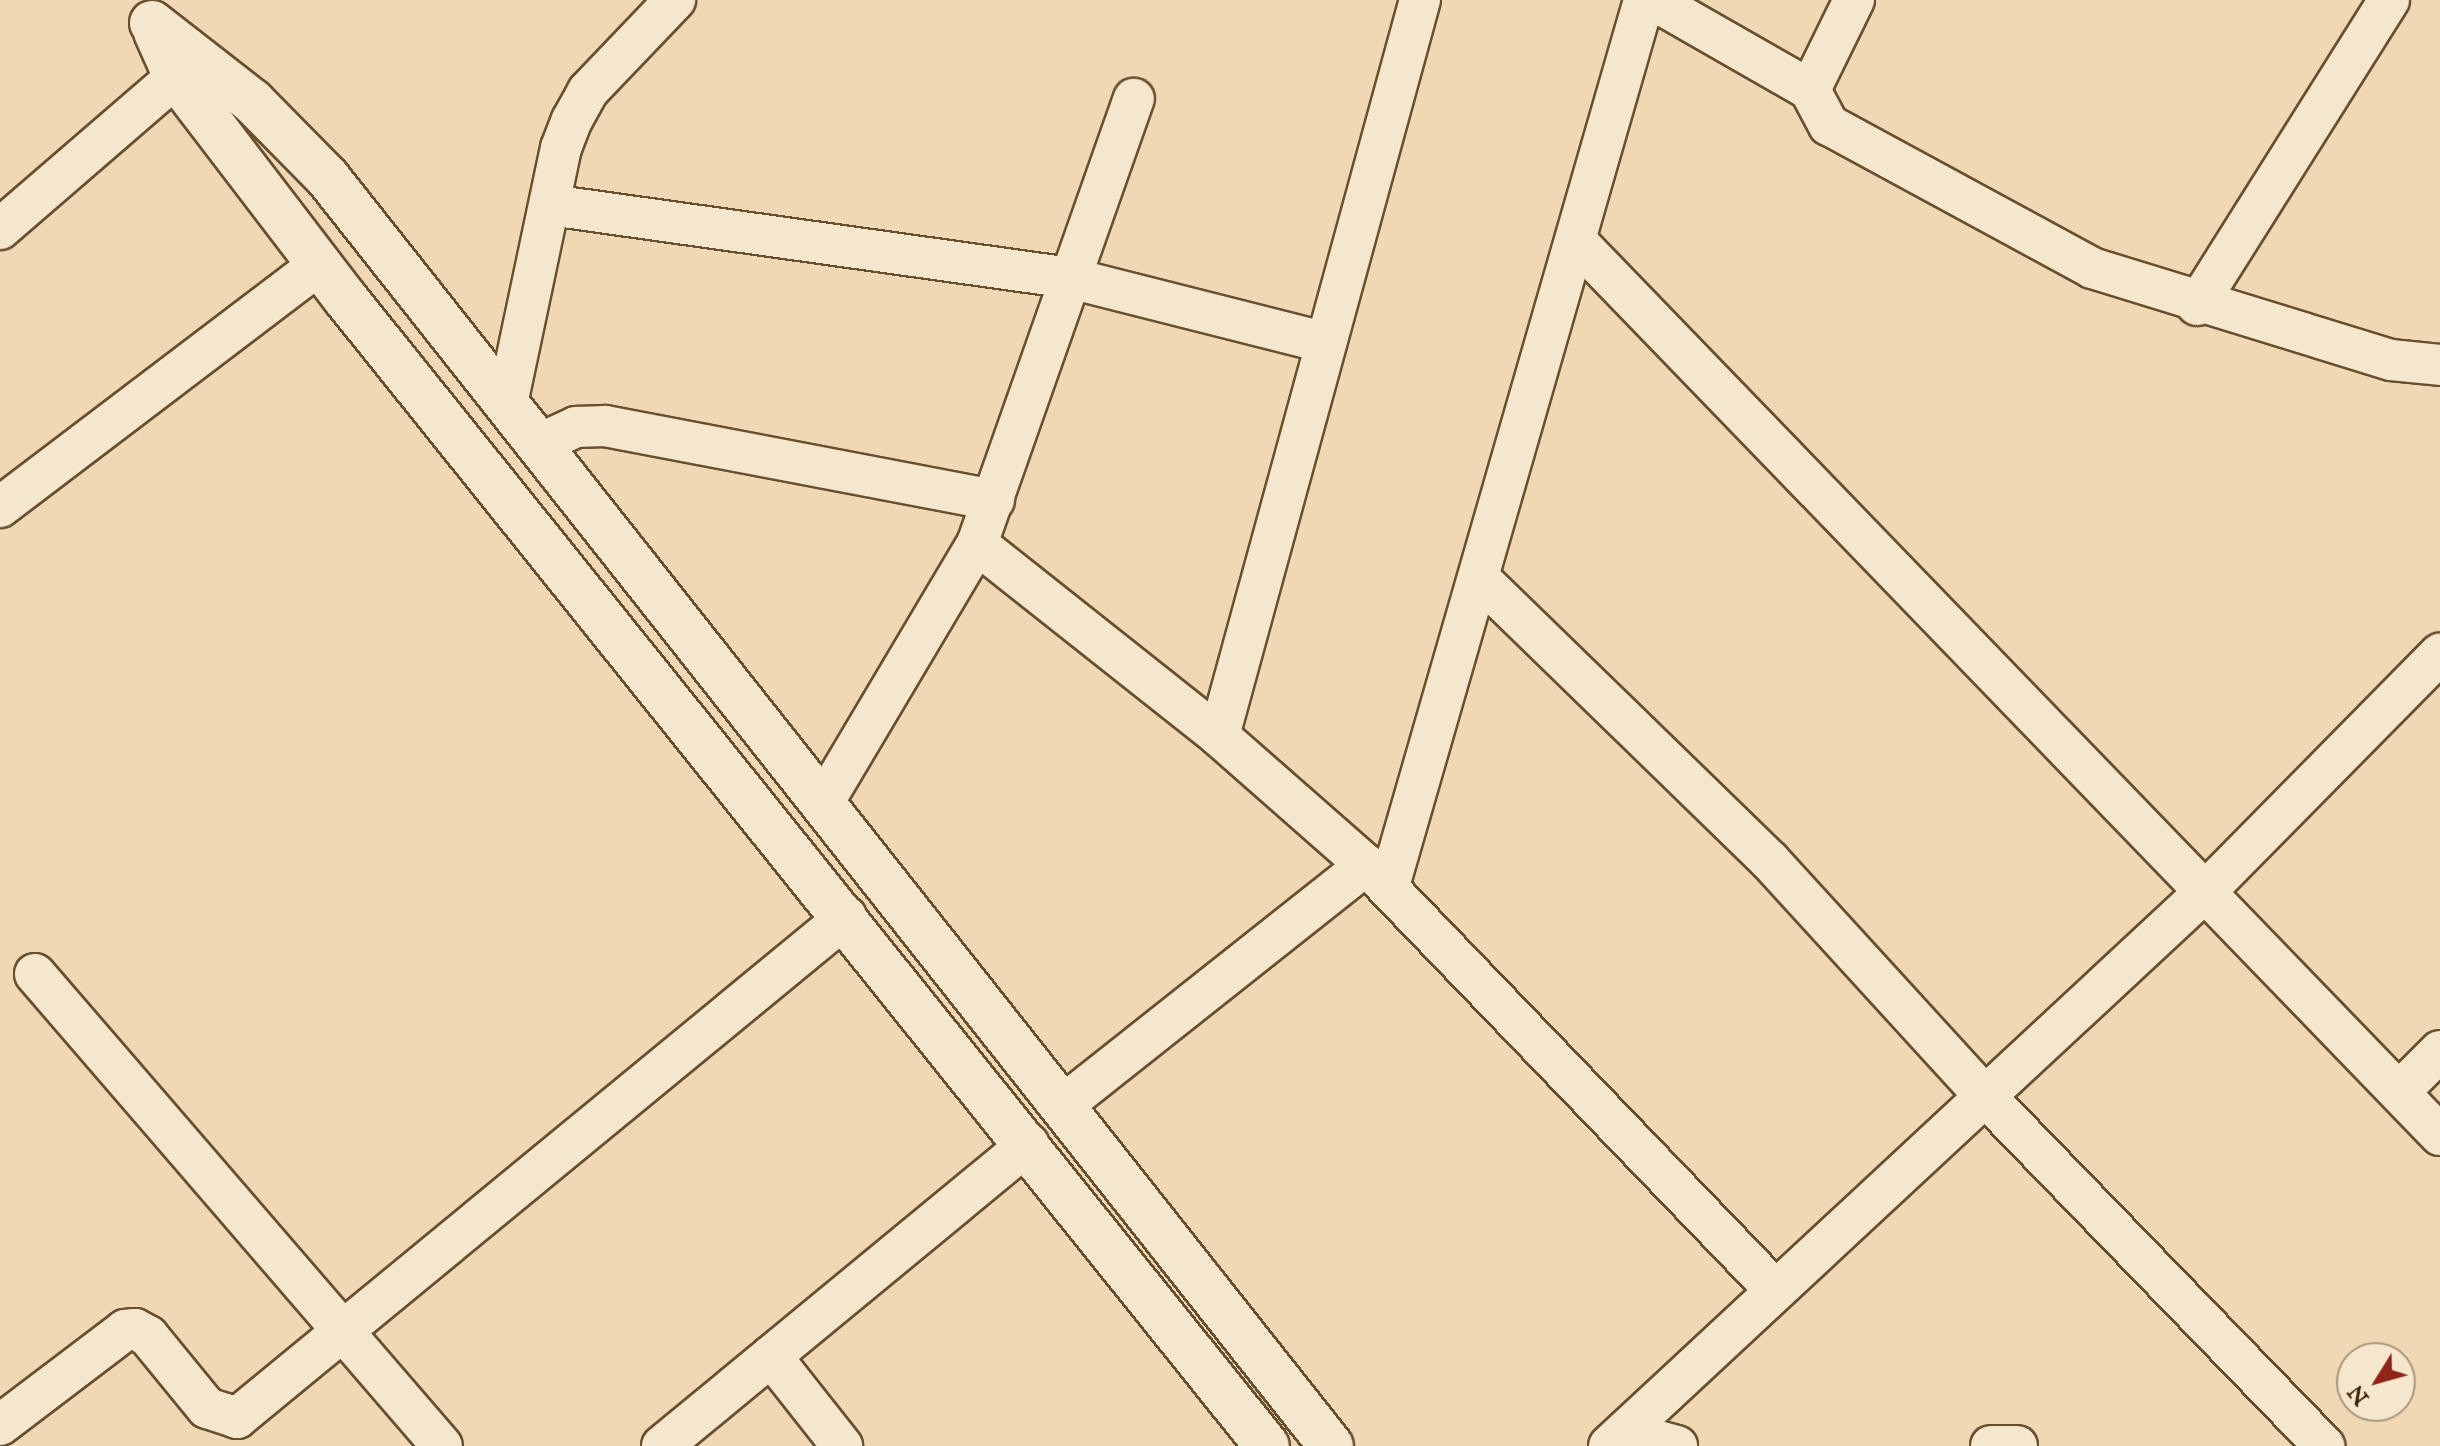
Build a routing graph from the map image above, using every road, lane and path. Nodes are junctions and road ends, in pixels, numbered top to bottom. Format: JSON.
{"nodes":[{"id":1,"x":675,"y":0,"type":"edge"},
{"id":2,"x":1420,"y":0,"type":"edge"},
{"id":3,"x":1644,"y":0,"type":"edge"},
{"id":4,"x":1653,"y":0,"type":"edge"},
{"id":5,"x":1854,"y":0,"type":"edge"},
{"id":6,"x":2389,"y":0,"type":"edge"},
{"id":7,"x":143,"y":11,"type":"edge"},
{"id":8,"x":176,"y":77,"type":"junction"},
{"id":9,"x":1810,"y":90,"type":"junction"},
{"id":10,"x":1134,"y":99,"type":"dead end"},
{"id":11,"x":550,"y":205,"type":"junction"},
{"id":12,"x":0,"y":229,"type":"edge"},
{"id":13,"x":1577,"y":242,"type":"junction"},
{"id":14,"x":320,"y":264,"type":"junction"},
{"id":15,"x":1070,"y":278,"type":"junction"},
{"id":16,"x":2197,"y":305,"type":"junction"},
{"id":17,"x":1326,"y":343,"type":"junction"},
{"id":18,"x":2438,"y":363,"type":"edge"},
{"id":19,"x":507,"y":404,"type":"junction"},
{"id":20,"x":539,"y":444,"type":"junction"},
{"id":21,"x":994,"y":500,"type":"junction"},
{"id":22,"x":0,"y":507,"type":"edge"},
{"id":23,"x":977,"y":544,"type":"junction"},
{"id":24,"x":1480,"y":579,"type":"junction"},
{"id":25,"x":2440,"y":654,"type":"edge"},
{"id":26,"x":1219,"y":736,"type":"junction"},
{"id":27,"x":823,"y":803,"type":"junction"},
{"id":28,"x":1378,"y":876,"type":"junction"},
{"id":29,"x":2207,"y":890,"type":"junction"},
{"id":30,"x":846,"y":917,"type":"junction"},
{"id":31,"x":35,"y":974,"type":"dead end"},
{"id":32,"x":2440,"y":1051,"type":"edge"},
{"id":33,"x":2399,"y":1092,"type":"junction"},
{"id":34,"x":1984,"y":1095,"type":"junction"},
{"id":35,"x":1062,"y":1106,"type":"junction"},
{"id":36,"x":2440,"y":1135,"type":"edge"},
{"id":37,"x":1029,"y":1144,"type":"junction"},
{"id":38,"x":1775,"y":1290,"type":"junction"},
{"id":39,"x":342,"y":1330,"type":"junction"},
{"id":40,"x":771,"y":1356,"type":"junction"},
{"id":41,"x":0,"y":1425,"type":"edge"},
{"id":42,"x":1617,"y":1439,"type":"edge"},
{"id":43,"x":442,"y":1446,"type":"edge"},
{"id":44,"x":662,"y":1446,"type":"edge"},
{"id":45,"x":842,"y":1446,"type":"edge"},
{"id":46,"x":1267,"y":1446,"type":"edge"},
{"id":47,"x":1331,"y":1446,"type":"edge"},
{"id":48,"x":1677,"y":1446,"type":"edge"},
{"id":49,"x":1991,"y":1446,"type":"edge"},
{"id":50,"x":2017,"y":1446,"type":"edge"},
{"id":51,"x":2324,"y":1446,"type":"edge"}],
"edges":[{"from":1,"to":11,"type":"street"},
{"from":2,"to":17,"type":"street"},
{"from":3,"to":13,"type":"street"},
{"from":4,"to":9,"type":"street"},
{"from":5,"to":9,"type":"street"},
{"from":6,"to":16,"type":"street"},
{"from":7,"to":8,"type":"street"},
{"from":7,"to":19,"type":"street"},
{"from":8,"to":12,"type":"street"},
{"from":8,"to":14,"type":"street"},
{"from":9,"to":16,"type":"street"},
{"from":10,"to":15,"type":"street"},
{"from":11,"to":15,"type":"street"},
{"from":11,"to":19,"type":"street"},
{"from":13,"to":24,"type":"street"},
{"from":13,"to":29,"type":"street"},
{"from":14,"to":22,"type":"street"},
{"from":14,"to":30,"type":"street"},
{"from":15,"to":17,"type":"street"},
{"from":15,"to":21,"type":"street"},
{"from":16,"to":18,"type":"street"},
{"from":17,"to":26,"type":"street"},
{"from":19,"to":20,"type":"street"},
{"from":20,"to":21,"type":"street"},
{"from":20,"to":27,"type":"street"},
{"from":21,"to":23,"type":"street"},
{"from":23,"to":26,"type":"street"},
{"from":23,"to":27,"type":"street"},
{"from":24,"to":28,"type":"street"},
{"from":24,"to":34,"type":"street"},
{"from":25,"to":29,"type":"street"},
{"from":26,"to":28,"type":"street"},
{"from":27,"to":35,"type":"street"},
{"from":28,"to":35,"type":"street"},
{"from":28,"to":38,"type":"street"},
{"from":29,"to":33,"type":"street"},
{"from":29,"to":34,"type":"street"},
{"from":30,"to":37,"type":"street"},
{"from":30,"to":39,"type":"street"},
{"from":31,"to":39,"type":"street"},
{"from":32,"to":33,"type":"street"},
{"from":33,"to":36,"type":"street"},
{"from":34,"to":38,"type":"street"},
{"from":34,"to":51,"type":"street"},
{"from":35,"to":47,"type":"street"},
{"from":37,"to":40,"type":"street"},
{"from":37,"to":46,"type":"street"},
{"from":38,"to":42,"type":"street"},
{"from":39,"to":41,"type":"street"},
{"from":39,"to":43,"type":"street"},
{"from":40,"to":44,"type":"street"},
{"from":40,"to":45,"type":"street"},
{"from":42,"to":48,"type":"street"},
{"from":49,"to":50,"type":"street"}]}
